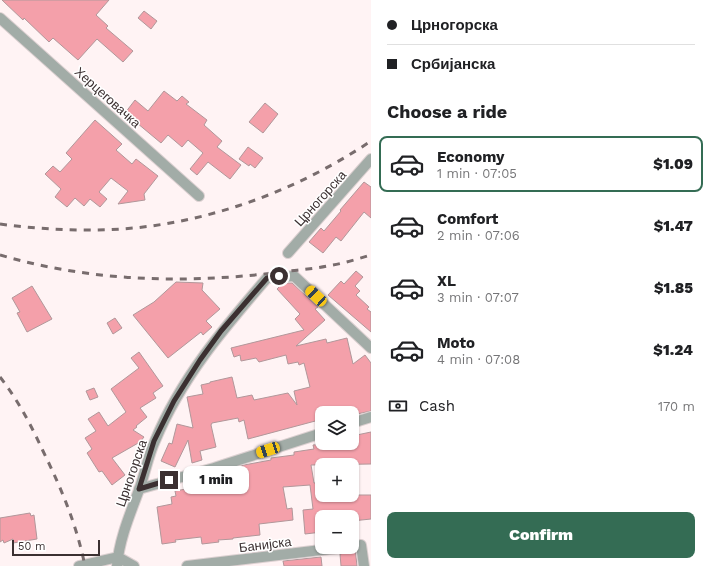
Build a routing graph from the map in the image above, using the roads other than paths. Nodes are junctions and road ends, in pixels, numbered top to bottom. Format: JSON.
{"nodes":[{"id":1,"x":0,"y":18,"type":"edge"},
{"id":2,"x":371,"y":159,"type":"edge"},
{"id":3,"x":199,"y":196,"type":"dead end"},
{"id":4,"x":288,"y":253,"type":"dead end"},
{"id":5,"x":371,"y":348,"type":"edge"},
{"id":6,"x":371,"y":417,"type":"edge"},
{"id":7,"x":359,"y":421,"type":"edge"},
{"id":8,"x":315,"y":435,"type":"edge"},
{"id":9,"x":139,"y":489,"type":"junction"},
{"id":10,"x":361,"y":545,"type":"edge"},
{"id":11,"x":315,"y":551,"type":"edge"},
{"id":12,"x":117,"y":561,"type":"edge"},
{"id":13,"x":79,"y":566,"type":"edge"},
{"id":14,"x":134,"y":566,"type":"edge"},
{"id":15,"x":187,"y":566,"type":"edge"},
{"id":16,"x":364,"y":566,"type":"edge"}],
"edges":[{"from":1,"to":3,"type":"street","name":"Херцеговачка"},
{"from":2,"to":4,"type":"street","name":"Црногорска"},
{"from":5,"to":9,"type":"street","name":"Црногорска"},
{"from":6,"to":7,"type":"street"},
{"from":8,"to":9,"type":"street"},
{"from":9,"to":12,"type":"street","name":"Црногорска"},
{"from":10,"to":16,"type":"street"},
{"from":11,"to":15,"type":"street","name":"Банијска"},
{"from":12,"to":13,"type":"street"},
{"from":12,"to":14,"type":"street"}]}
